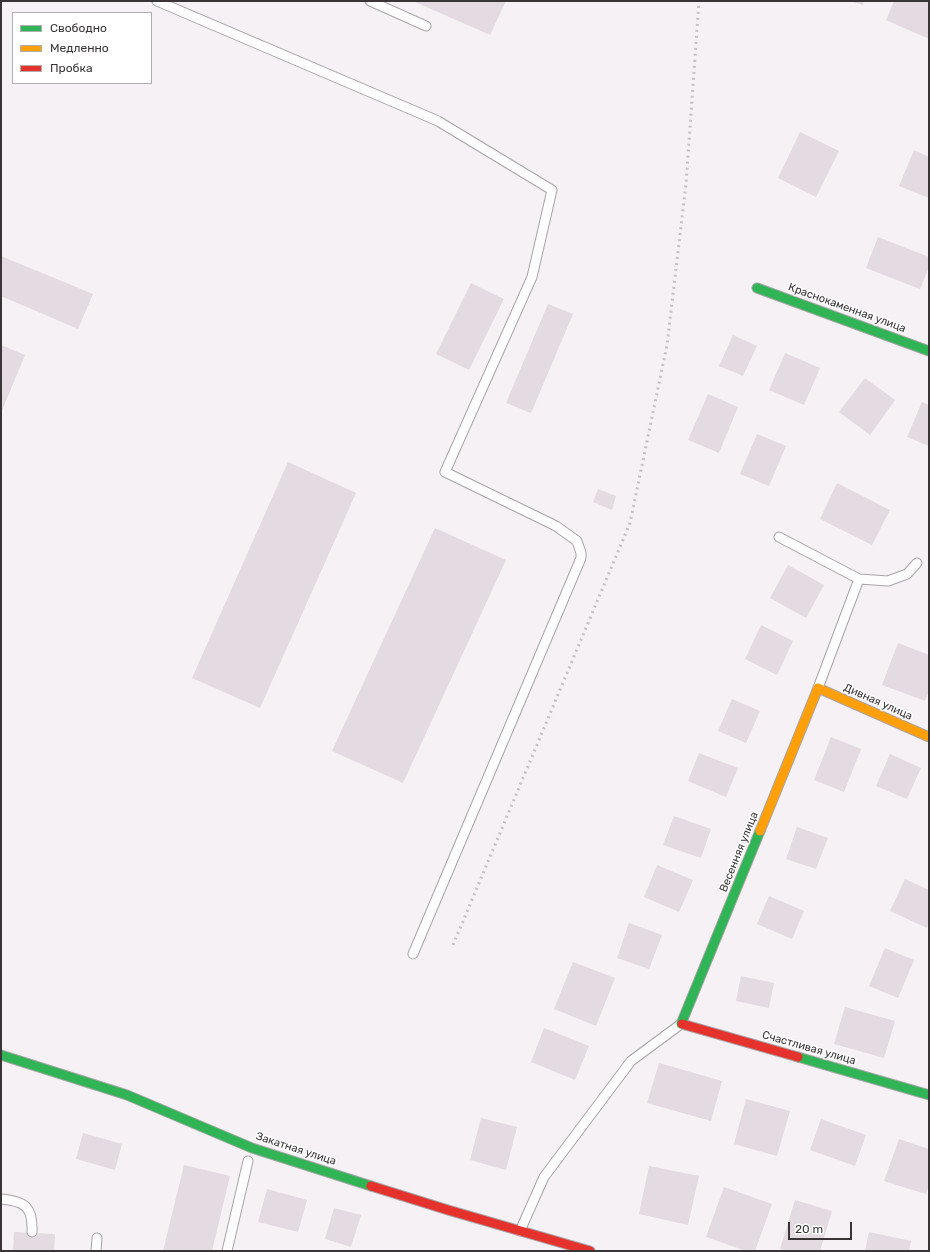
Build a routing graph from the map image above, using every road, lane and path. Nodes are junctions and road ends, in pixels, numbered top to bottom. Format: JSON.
{"nodes":[{"id":1,"x":157,"y":1,"type":"edge"},
{"id":2,"x":370,"y":1,"type":"edge"},
{"id":3,"x":426,"y":26,"type":"dead end"},
{"id":4,"x":757,"y":288,"type":"dead end"},
{"id":5,"x":929,"y":351,"type":"edge"},
{"id":6,"x":780,"y":537,"type":"dead end"},
{"id":7,"x":917,"y":563,"type":"dead end"},
{"id":8,"x":859,"y":579,"type":"junction"},
{"id":9,"x":818,"y":688,"type":"junction"},
{"id":10,"x":929,"y":738,"type":"edge"},
{"id":11,"x":412,"y":954,"type":"dead end"},
{"id":12,"x":682,"y":1024,"type":"junction"},
{"id":13,"x":1,"y":1055,"type":"edge"},
{"id":14,"x":929,"y":1095,"type":"edge"},
{"id":15,"x":248,"y":1161,"type":"dead end"},
{"id":16,"x":1,"y":1199,"type":"edge"},
{"id":17,"x":32,"y":1232,"type":"dead end"},
{"id":18,"x":520,"y":1232,"type":"junction"},
{"id":19,"x":97,"y":1238,"type":"dead end"},
{"id":20,"x":557,"y":1242,"type":"junction"},
{"id":21,"x":96,"y":1251,"type":"edge"},
{"id":22,"x":227,"y":1251,"type":"edge"},
{"id":23,"x":550,"y":1251,"type":"edge"},
{"id":24,"x":590,"y":1251,"type":"edge"}],
"edges":[{"from":1,"to":11,"type":"lane"},
{"from":2,"to":3,"type":"lane"},
{"from":4,"to":5,"type":"street","name":"Краснокаменная улица"},
{"from":6,"to":8,"type":"lane"},
{"from":7,"to":8,"type":"lane"},
{"from":8,"to":9,"type":"lane"},
{"from":9,"to":10,"type":"street","name":"Дивная улица"},
{"from":9,"to":12,"type":"street","name":"Весенняя улица"},
{"from":12,"to":14,"type":"street","name":"Счастливая улица"},
{"from":12,"to":18,"type":"lane"},
{"from":13,"to":18,"type":"street","name":"Закатная улица"},
{"from":15,"to":22,"type":"lane"},
{"from":16,"to":17,"type":"lane"},
{"from":18,"to":20,"type":"street","name":"Закатная улица"},
{"from":19,"to":21,"type":"lane"},
{"from":20,"to":23,"type":"lane"},
{"from":20,"to":24,"type":"street","name":"Закатная улица"}]}
